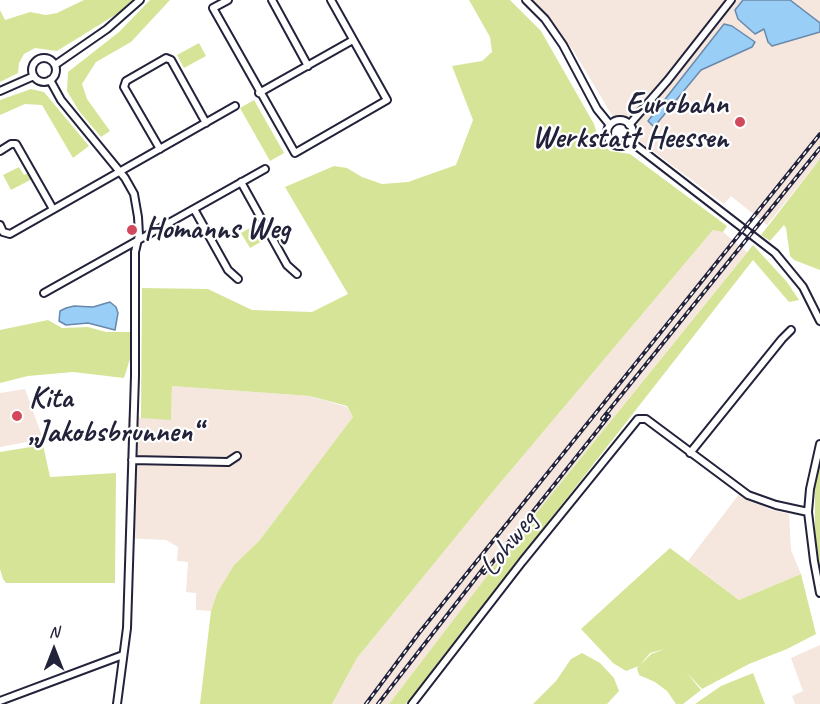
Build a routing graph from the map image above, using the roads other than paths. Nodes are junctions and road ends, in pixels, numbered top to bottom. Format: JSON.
{"nodes":[{"id":1,"x":140,"y":0,"type":"edge"},
{"id":2,"x":228,"y":0,"type":"edge"},
{"id":3,"x":272,"y":0,"type":"edge"},
{"id":4,"x":331,"y":0,"type":"edge"},
{"id":5,"x":526,"y":0,"type":"edge"},
{"id":6,"x":731,"y":0,"type":"edge"},
{"id":7,"x":353,"y":40,"type":"junction"},
{"id":8,"x":55,"y":65,"type":"junction"},
{"id":9,"x":308,"y":66,"type":"junction"},
{"id":10,"x":34,"y":76,"type":"junction"},
{"id":11,"x":50,"y":80,"type":"junction"},
{"id":12,"x":0,"y":91,"type":"edge"},
{"id":13,"x":259,"y":93,"type":"junction"},
{"id":14,"x":235,"y":106,"type":"dead end"},
{"id":15,"x":206,"y":123,"type":"junction"},
{"id":16,"x":610,"y":125,"type":"junction"},
{"id":17,"x":629,"y":125,"type":"junction"},
{"id":18,"x":630,"y":141,"type":"junction"},
{"id":19,"x":160,"y":149,"type":"junction"},
{"id":20,"x":0,"y":151,"type":"edge"},
{"id":21,"x":265,"y":169,"type":"dead end"},
{"id":22,"x":120,"y":171,"type":"junction"},
{"id":23,"x":241,"y":182,"type":"junction"},
{"id":24,"x":194,"y":208,"type":"junction"},
{"id":25,"x":53,"y":209,"type":"junction"},
{"id":26,"x":0,"y":225,"type":"edge"},
{"id":27,"x":137,"y":241,"type":"junction"},
{"id":28,"x":297,"y":274,"type":"dead end"},
{"id":29,"x":237,"y":279,"type":"dead end"},
{"id":30,"x":44,"y":292,"type":"dead end"},
{"id":31,"x":820,"y":321,"type":"edge"},
{"id":32,"x":791,"y":330,"type":"dead end"},
{"id":33,"x":820,"y":444,"type":"edge"},
{"id":34,"x":690,"y":453,"type":"junction"},
{"id":35,"x":237,"y":456,"type":"dead end"},
{"id":36,"x":132,"y":460,"type":"junction"},
{"id":37,"x":808,"y":512,"type":"junction"},
{"id":38,"x":820,"y":592,"type":"edge"},
{"id":39,"x":123,"y":655,"type":"junction"},
{"id":40,"x":0,"y":701,"type":"edge"},
{"id":41,"x":117,"y":704,"type":"edge"},
{"id":42,"x":412,"y":704,"type":"edge"}],
"edges":[{"from":1,"to":8,"type":"street"},
{"from":2,"to":13,"type":"street"},
{"from":3,"to":9,"type":"street"},
{"from":4,"to":7,"type":"street"},
{"from":5,"to":16,"type":"street"},
{"from":6,"to":17,"type":"street"},
{"from":7,"to":9,"type":"street"},
{"from":7,"to":13,"type":"street"},
{"from":8,"to":10,"type":"street"},
{"from":8,"to":11,"type":"street"},
{"from":9,"to":13,"type":"street"},
{"from":10,"to":11,"type":"street"},
{"from":10,"to":12,"type":"street"},
{"from":11,"to":22,"type":"street"},
{"from":14,"to":15,"type":"street"},
{"from":15,"to":19,"type":"street"},
{"from":15,"to":19,"type":"street"},
{"from":16,"to":17,"type":"street"},
{"from":16,"to":18,"type":"street"},
{"from":17,"to":18,"type":"street"},
{"from":18,"to":31,"type":"street"},
{"from":19,"to":22,"type":"street"},
{"from":20,"to":25,"type":"street"},
{"from":21,"to":23,"type":"street"},
{"from":22,"to":25,"type":"street"},
{"from":22,"to":27,"type":"street"},
{"from":23,"to":24,"type":"street"},
{"from":23,"to":28,"type":"street"},
{"from":24,"to":27,"type":"street"},
{"from":24,"to":29,"type":"street"},
{"from":25,"to":26,"type":"street"},
{"from":27,"to":30,"type":"street"},
{"from":27,"to":36,"type":"street"},
{"from":32,"to":34,"type":"street"},
{"from":33,"to":37,"type":"street"},
{"from":34,"to":37,"type":"street"},
{"from":34,"to":42,"type":"street","name":"Lohweg"},
{"from":35,"to":36,"type":"street"},
{"from":36,"to":39,"type":"street"},
{"from":37,"to":38,"type":"street"},
{"from":39,"to":40,"type":"street"},
{"from":39,"to":41,"type":"street"}]}
